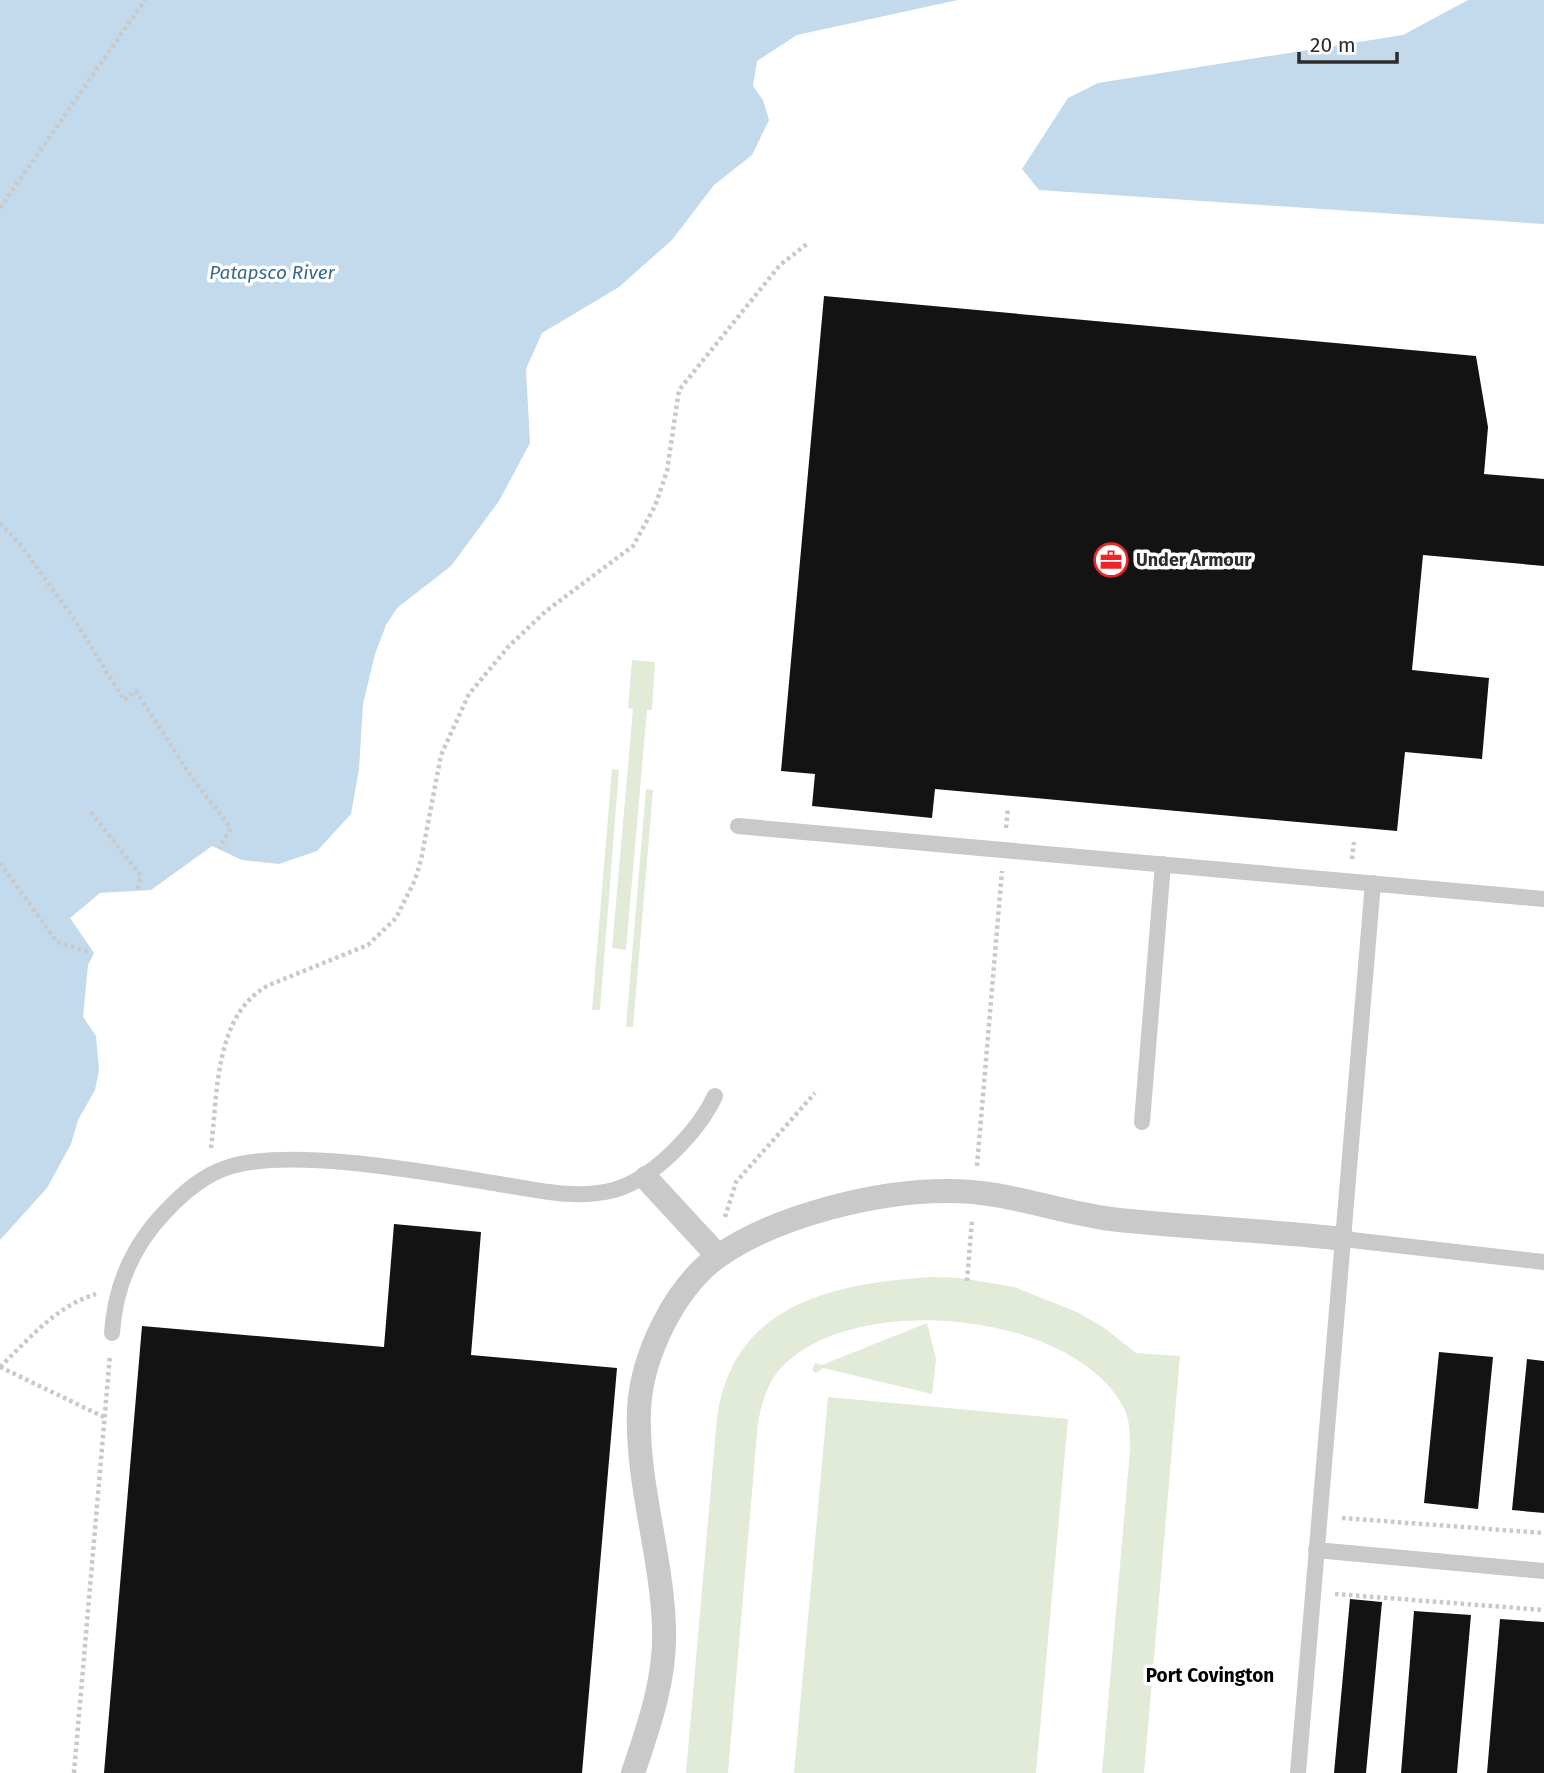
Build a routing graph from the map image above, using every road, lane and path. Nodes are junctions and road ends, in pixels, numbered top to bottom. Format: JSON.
{"nodes":[{"id":1,"x":145,"y":0,"type":"edge"},
{"id":2,"x":0,"y":208,"type":"edge"},
{"id":3,"x":807,"y":244,"type":"dead end"},
{"id":4,"x":0,"y":523,"type":"edge"},
{"id":5,"x":1008,"y":808,"type":"dead end"},
{"id":6,"x":91,"y":811,"type":"dead end"},
{"id":7,"x":738,"y":826,"type":"dead end"},
{"id":8,"x":219,"y":848,"type":"dead end"},
{"id":9,"x":1004,"y":849,"type":"junction"},
{"id":10,"x":0,"y":863,"type":"edge"},
{"id":11,"x":1163,"y":864,"type":"junction"},
{"id":12,"x":1373,"y":883,"type":"junction"},
{"id":13,"x":137,"y":890,"type":"dead end"},
{"id":14,"x":1544,"y":899,"type":"edge"},
{"id":15,"x":89,"y":952,"type":"dead end"},
{"id":16,"x":815,"y":1093,"type":"dead end"},
{"id":17,"x":715,"y":1096,"type":"dead end"},
{"id":18,"x":1142,"y":1122,"type":"dead end"},
{"id":19,"x":210,"y":1177,"type":"junction"},
{"id":20,"x":646,"y":1178,"type":"junction"},
{"id":21,"x":974,"y":1193,"type":"junction"},
{"id":22,"x":1343,"y":1239,"type":"junction"},
{"id":23,"x":718,"y":1256,"type":"junction"},
{"id":24,"x":1544,"y":1262,"type":"edge"},
{"id":25,"x":967,"y":1281,"type":"dead end"},
{"id":26,"x":121,"y":1289,"type":"junction"},
{"id":27,"x":112,"y":1333,"type":"joint"},
{"id":28,"x":0,"y":1367,"type":"edge"},
{"id":29,"x":104,"y":1417,"type":"junction"},
{"id":30,"x":1320,"y":1516,"type":"junction"},
{"id":31,"x":1544,"y":1533,"type":"edge"},
{"id":32,"x":1316,"y":1550,"type":"junction"},
{"id":33,"x":1544,"y":1571,"type":"edge"},
{"id":34,"x":1313,"y":1592,"type":"junction"},
{"id":35,"x":1544,"y":1610,"type":"edge"},
{"id":36,"x":74,"y":1773,"type":"edge"},
{"id":37,"x":633,"y":1773,"type":"edge"},
{"id":38,"x":1298,"y":1773,"type":"edge"}],
"edges":[{"from":1,"to":2,"type":"path"},
{"from":3,"to":19,"type":"path"},
{"from":4,"to":8,"type":"path"},
{"from":5,"to":9,"type":"path"},
{"from":6,"to":13,"type":"path"},
{"from":7,"to":9,"type":"lane"},
{"from":9,"to":11,"type":"lane"},
{"from":9,"to":21,"type":"path"},
{"from":10,"to":15,"type":"path"},
{"from":11,"to":12,"type":"lane"},
{"from":11,"to":18,"type":"lane"},
{"from":12,"to":14,"type":"lane"},
{"from":12,"to":22,"type":"lane"},
{"from":16,"to":23,"type":"path"},
{"from":17,"to":20,"type":"lane"},
{"from":19,"to":20,"type":"lane"},
{"from":19,"to":26,"type":"lane"},
{"from":20,"to":23,"type":"street"},
{"from":21,"to":22,"type":"street"},
{"from":21,"to":23,"type":"street"},
{"from":21,"to":25,"type":"path"},
{"from":22,"to":24,"type":"lane"},
{"from":22,"to":30,"type":"lane"},
{"from":23,"to":37,"type":"street"},
{"from":26,"to":27,"type":"lane"},
{"from":26,"to":28,"type":"path"},
{"from":27,"to":29,"type":"path"},
{"from":28,"to":29,"type":"path"},
{"from":29,"to":36,"type":"path"},
{"from":30,"to":31,"type":"path"},
{"from":30,"to":32,"type":"lane"},
{"from":32,"to":33,"type":"lane"},
{"from":32,"to":34,"type":"lane"},
{"from":34,"to":35,"type":"path"},
{"from":34,"to":38,"type":"lane"}]}
